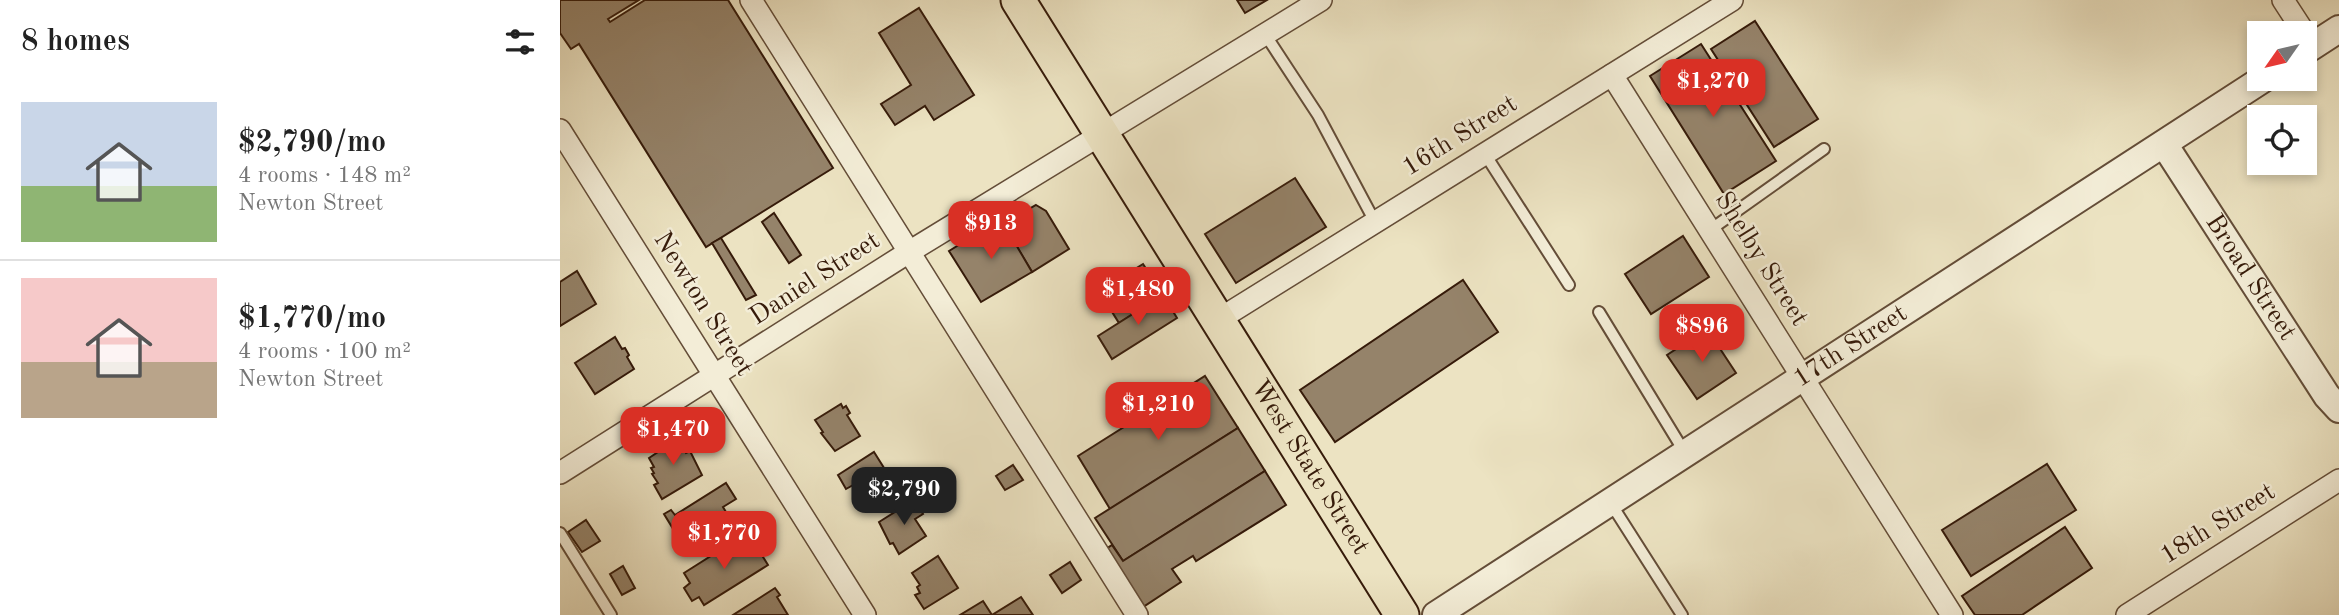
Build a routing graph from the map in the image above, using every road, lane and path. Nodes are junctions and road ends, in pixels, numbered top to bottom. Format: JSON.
{"nodes":[{"id":1,"x":751,"y":0,"type":"edge"},
{"id":2,"x":1018,"y":0,"type":"edge"},
{"id":3,"x":1321,"y":0,"type":"edge"},
{"id":4,"x":1732,"y":0,"type":"edge"},
{"id":5,"x":2283,"y":0,"type":"edge"},
{"id":6,"x":2294,"y":21,"type":"edge"},
{"id":7,"x":2339,"y":29,"type":"edge"},
{"id":8,"x":1265,"y":34,"type":"junction"},
{"id":9,"x":2317,"y":43,"type":"edge"},
{"id":10,"x":1612,"y":75,"type":"junction"},
{"id":11,"x":2247,"y":90,"type":"edge"},
{"id":12,"x":560,"y":130,"type":"edge"},
{"id":13,"x":1102,"y":134,"type":"junction"},
{"id":14,"x":2164,"y":144,"type":"junction"},
{"id":15,"x":1824,"y":149,"type":"dead end"},
{"id":16,"x":1485,"y":154,"type":"junction"},
{"id":17,"x":1375,"y":222,"type":"junction"},
{"id":18,"x":1710,"y":230,"type":"junction"},
{"id":19,"x":909,"y":252,"type":"junction"},
{"id":20,"x":1569,"y":285,"type":"dead end"},
{"id":21,"x":1599,"y":312,"type":"dead end"},
{"id":22,"x":1218,"y":320,"type":"junction"},
{"id":23,"x":715,"y":376,"type":"junction"},
{"id":24,"x":1803,"y":377,"type":"junction"},
{"id":25,"x":2339,"y":409,"type":"edge"},
{"id":26,"x":1685,"y":453,"type":"junction"},
{"id":27,"x":560,"y":473,"type":"edge"},
{"id":28,"x":2339,"y":480,"type":"edge"},
{"id":29,"x":1609,"y":502,"type":"junction"},
{"id":30,"x":560,"y":533,"type":"edge"},
{"id":31,"x":611,"y":615,"type":"edge"},
{"id":32,"x":865,"y":615,"type":"edge"},
{"id":33,"x":1137,"y":615,"type":"edge"},
{"id":34,"x":1402,"y":615,"type":"edge"},
{"id":35,"x":1436,"y":615,"type":"edge"},
{"id":36,"x":1682,"y":615,"type":"edge"},
{"id":37,"x":1952,"y":615,"type":"edge"},
{"id":38,"x":2127,"y":615,"type":"edge"}],
"edges":[{"from":1,"to":19,"type":"street"},
{"from":2,"to":13,"type":"main road","name":"West State Street"},
{"from":3,"to":8,"type":"street","name":"Daniel Street"},
{"from":4,"to":10,"type":"street","name":"16th Street"},
{"from":5,"to":6,"type":"street"},
{"from":7,"to":9,"type":"street"},
{"from":8,"to":13,"type":"street","name":"Daniel Street"},
{"from":8,"to":17,"type":"lane"},
{"from":10,"to":16,"type":"street","name":"16th Street"},
{"from":10,"to":18,"type":"street","name":"Shelby Street"},
{"from":11,"to":14,"type":"street","name":"17th Street"},
{"from":12,"to":23,"type":"street","name":"Newton Street"},
{"from":13,"to":19,"type":"street","name":"Daniel Street"},
{"from":13,"to":22,"type":"main road","name":"West State Street"},
{"from":14,"to":24,"type":"street","name":"17th Street"},
{"from":14,"to":25,"type":"street","name":"Broad Street"},
{"from":15,"to":18,"type":"lane"},
{"from":16,"to":17,"type":"street","name":"16th Street"},
{"from":16,"to":20,"type":"lane"},
{"from":17,"to":22,"type":"street","name":"16th Street"},
{"from":18,"to":24,"type":"street","name":"Shelby Street"},
{"from":19,"to":23,"type":"street","name":"Daniel Street"},
{"from":19,"to":33,"type":"street"},
{"from":21,"to":26,"type":"lane"},
{"from":22,"to":34,"type":"main road","name":"West State Street"},
{"from":23,"to":27,"type":"street","name":"Daniel Street"},
{"from":23,"to":32,"type":"street","name":"Newton Street"},
{"from":24,"to":26,"type":"street","name":"17th Street"},
{"from":24,"to":37,"type":"street","name":"Shelby Street"},
{"from":26,"to":29,"type":"street","name":"17th Street"},
{"from":28,"to":38,"type":"street","name":"18th Street"},
{"from":29,"to":35,"type":"street","name":"17th Street"},
{"from":29,"to":36,"type":"lane"},
{"from":30,"to":31,"type":"lane"}]}
